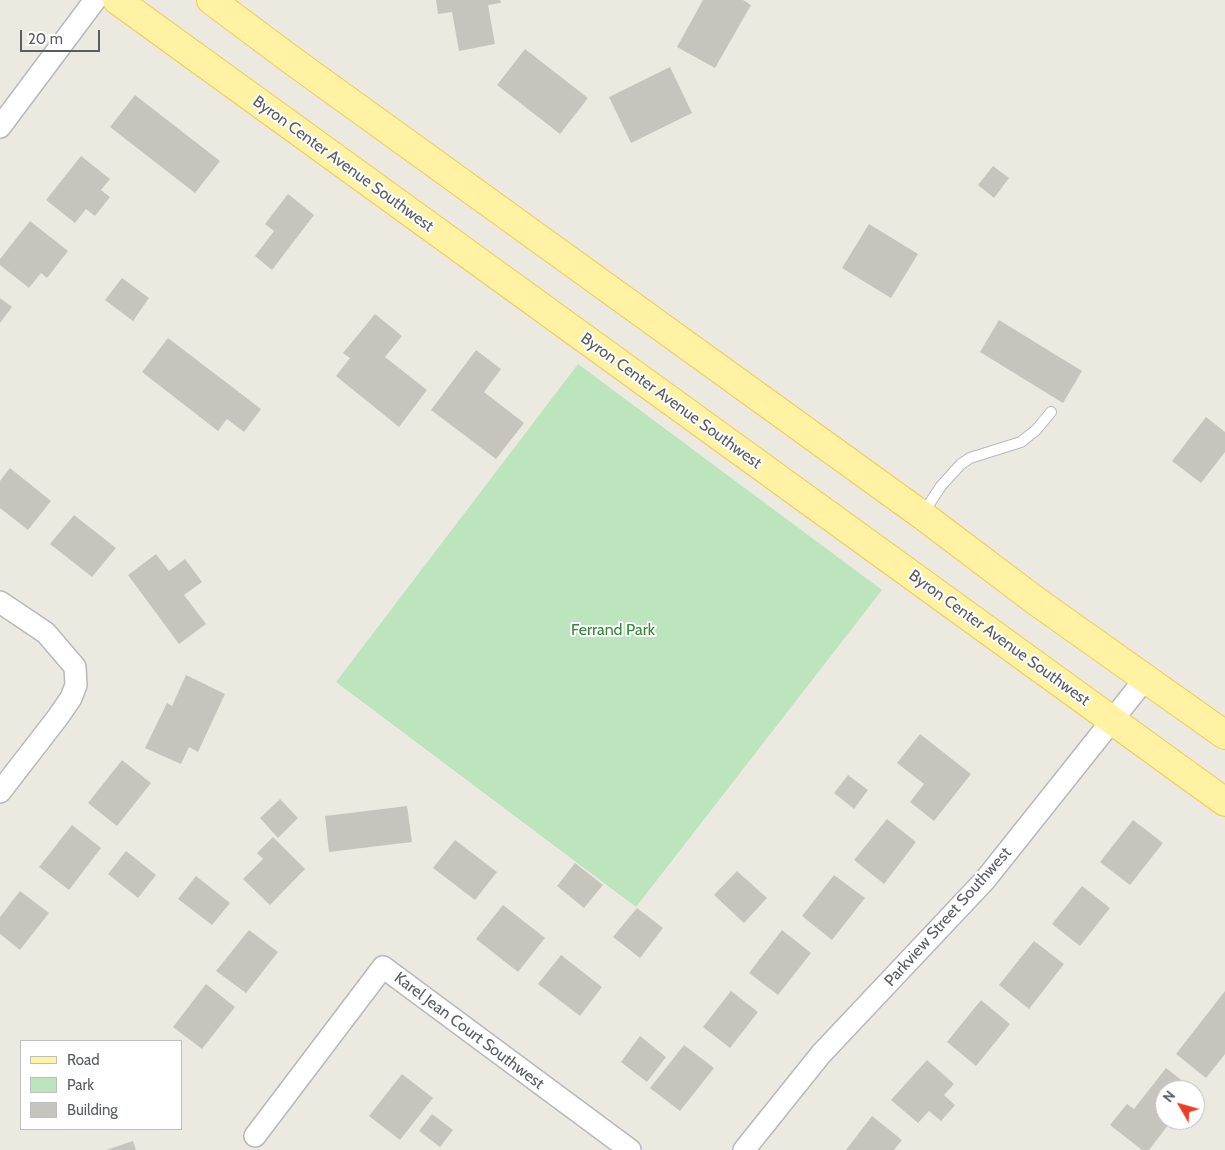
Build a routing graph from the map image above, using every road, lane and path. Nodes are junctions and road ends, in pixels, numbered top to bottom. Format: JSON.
{"nodes":[{"id":1,"x":95,"y":0,"type":"edge"},
{"id":2,"x":118,"y":0,"type":"edge"},
{"id":3,"x":211,"y":0,"type":"edge"},
{"id":4,"x":0,"y":126,"type":"edge"},
{"id":5,"x":1052,"y":412,"type":"dead end"},
{"id":6,"x":922,"y":515,"type":"junction"},
{"id":7,"x":0,"y":602,"type":"edge"},
{"id":8,"x":1145,"y":679,"type":"junction"},
{"id":9,"x":1113,"y":720,"type":"junction"},
{"id":10,"x":1225,"y":735,"type":"edge"},
{"id":11,"x":0,"y":792,"type":"edge"},
{"id":12,"x":1225,"y":802,"type":"edge"},
{"id":13,"x":255,"y":1136,"type":"dead end"},
{"id":14,"x":630,"y":1150,"type":"edge"},
{"id":15,"x":744,"y":1150,"type":"edge"}],
"edges":[{"from":1,"to":4,"type":"street"},
{"from":2,"to":9,"type":"main road","name":"Byron Center Avenue Southwest"},
{"from":3,"to":6,"type":"main road"},
{"from":5,"to":6,"type":"lane"},
{"from":6,"to":8,"type":"main road"},
{"from":7,"to":11,"type":"street"},
{"from":8,"to":9,"type":"street","name":"Parkview Street Southwest"},
{"from":8,"to":10,"type":"main road"},
{"from":9,"to":12,"type":"main road","name":"Byron Center Avenue Southwest"},
{"from":9,"to":15,"type":"street","name":"Parkview Street Southwest"},
{"from":13,"to":14,"type":"street","name":"Karel Jean Court Southwest"}]}
